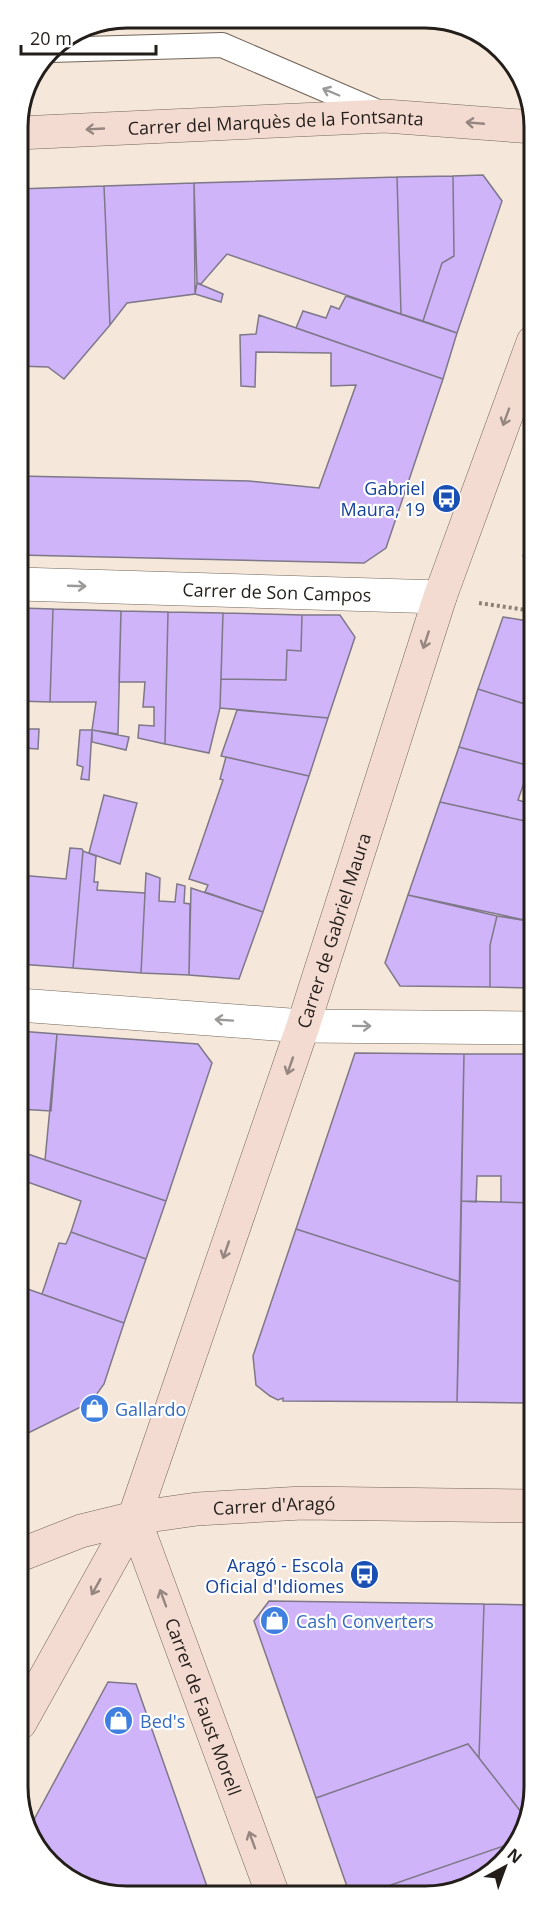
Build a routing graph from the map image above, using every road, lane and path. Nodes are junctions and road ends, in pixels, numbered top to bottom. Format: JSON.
{"nodes":[{"id":1,"x":67,"y":50,"type":"edge"},
{"id":2,"x":385,"y":116,"type":"junction"},
{"id":3,"x":524,"y":126,"type":"edge"},
{"id":4,"x":29,"y":132,"type":"edge"},
{"id":5,"x":524,"y":367,"type":"edge"},
{"id":6,"x":29,"y":584,"type":"edge"},
{"id":7,"x":440,"y":597,"type":"junction"},
{"id":8,"x":524,"y":609,"type":"edge"},
{"id":9,"x":28,"y":1006,"type":"edge"},
{"id":10,"x":303,"y":1026,"type":"junction"},
{"id":11,"x":524,"y":1028,"type":"edge"},
{"id":12,"x":524,"y":1506,"type":"edge"},
{"id":13,"x":134,"y":1518,"type":"junction"},
{"id":14,"x":28,"y":1552,"type":"edge"},
{"id":15,"x":28,"y":1709,"type":"edge"},
{"id":16,"x":270,"y":1886,"type":"edge"}],
"edges":[{"from":2,"to":1,"type":"lane","one_way":true},
{"from":3,"to":2,"type":"street","name":"Carrer del Marquès de la Fontsanta","one_way":true},
{"from":2,"to":4,"type":"street","name":"Carrer del Marquès de la Fontsanta","one_way":true},
{"from":5,"to":7,"type":"street","name":"Carrer de Gabriel Maura","one_way":true},
{"from":6,"to":7,"type":"street","name":"Carrer de Son Campos","one_way":true},
{"from":7,"to":8,"type":"path"},
{"from":7,"to":10,"type":"street","name":"Carrer de Gabriel Maura","one_way":true},
{"from":10,"to":9,"type":"street","one_way":true},
{"from":10,"to":11,"type":"street","one_way":true},
{"from":10,"to":13,"type":"street","name":"Carrer de Gabriel Maura","one_way":true},
{"from":12,"to":13,"type":"street","name":"Carrer d'Aragó"},
{"from":13,"to":14,"type":"street","name":"Carrer d'Aragó"},
{"from":13,"to":15,"type":"street","name":"Carrer de Gabriel Maura","one_way":true},
{"from":16,"to":13,"type":"street","name":"Carrer de Faust Morell","one_way":true}]}
